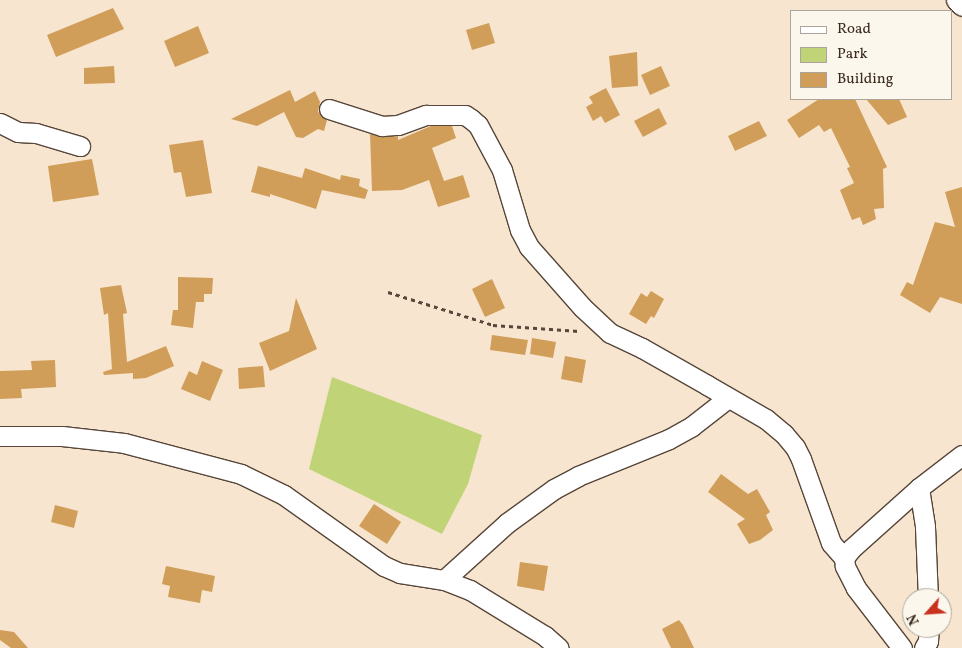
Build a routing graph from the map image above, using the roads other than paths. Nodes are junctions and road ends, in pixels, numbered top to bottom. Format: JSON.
{"nodes":[{"id":1,"x":956,"y":0,"type":"edge"},
{"id":2,"x":962,"y":6,"type":"edge"},
{"id":3,"x":329,"y":109,"type":"dead end"},
{"id":4,"x":0,"y":123,"type":"edge"},
{"id":5,"x":80,"y":146,"type":"dead end"},
{"id":6,"x":728,"y":398,"type":"junction"},
{"id":7,"x":0,"y":436,"type":"edge"},
{"id":8,"x":962,"y":455,"type":"edge"},
{"id":9,"x":919,"y":488,"type":"junction"},
{"id":10,"x":844,"y":558,"type":"junction"},
{"id":11,"x":444,"y":580,"type":"junction"},
{"id":12,"x":927,"y":588,"type":"edge"},
{"id":13,"x":559,"y":648,"type":"edge"},
{"id":14,"x":902,"y":648,"type":"edge"}],
"edges":[{"from":1,"to":2,"type":"street"},
{"from":3,"to":6,"type":"street"},
{"from":4,"to":5,"type":"street"},
{"from":6,"to":10,"type":"street"},
{"from":6,"to":11,"type":"street"},
{"from":7,"to":11,"type":"street"},
{"from":8,"to":9,"type":"street"},
{"from":9,"to":10,"type":"street"},
{"from":9,"to":12,"type":"street"},
{"from":10,"to":14,"type":"street"},
{"from":11,"to":13,"type":"street"}]}
